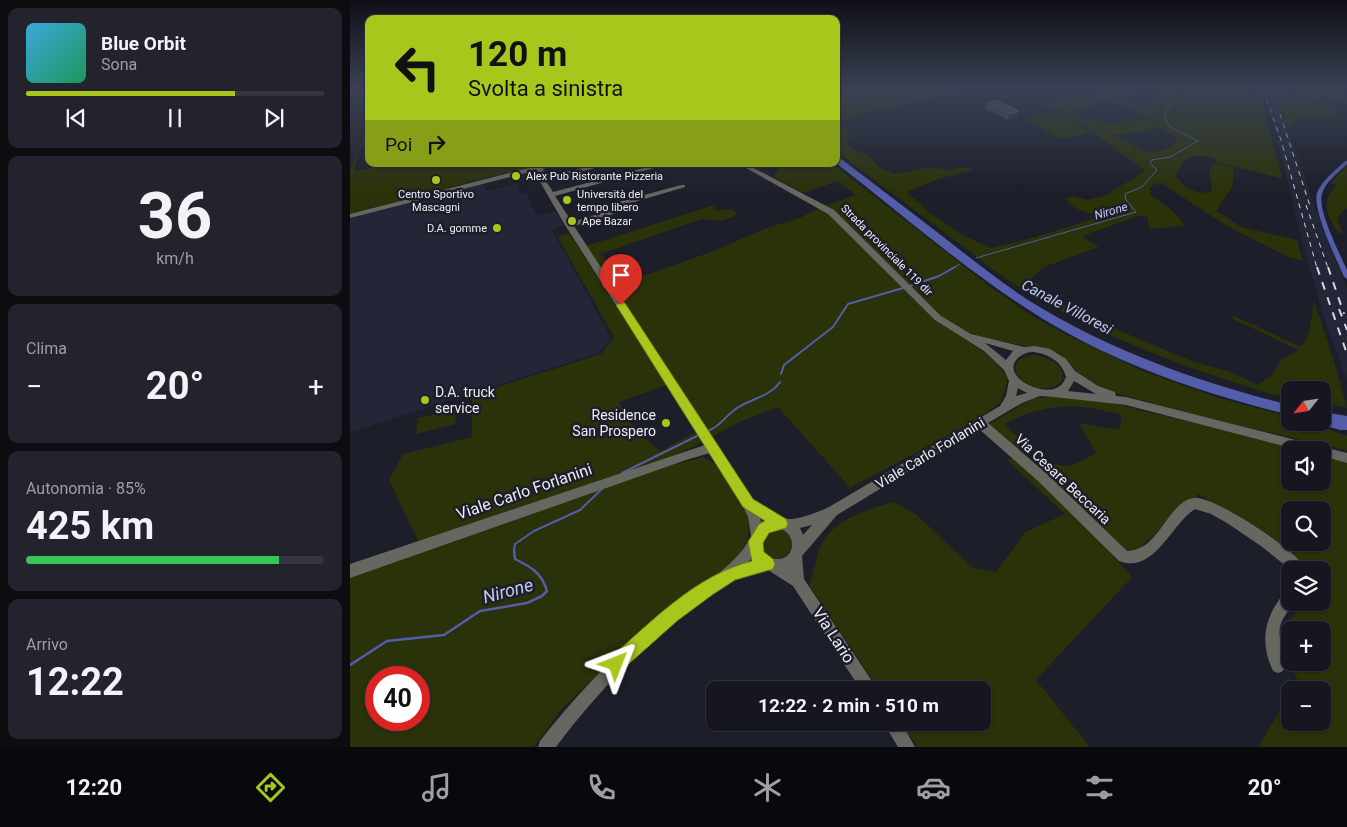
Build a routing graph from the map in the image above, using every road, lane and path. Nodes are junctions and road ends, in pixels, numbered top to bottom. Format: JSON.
{"nodes":[{"id":1,"x":536,"y":167,"type":"edge"},
{"id":2,"x":540,"y":167,"type":"edge"},
{"id":3,"x":595,"y":167,"type":"edge"},
{"id":4,"x":630,"y":167,"type":"edge"},
{"id":5,"x":653,"y":167,"type":"edge"},
{"id":6,"x":748,"y":167,"type":"edge"},
{"id":7,"x":634,"y":172,"type":"junction"},
{"id":8,"x":542,"y":180,"type":"junction"},
{"id":9,"x":683,"y":186,"type":"dead end"},
{"id":10,"x":551,"y":195,"type":"junction"},
{"id":11,"x":350,"y":216,"type":"edge"},
{"id":12,"x":569,"y":225,"type":"junction"},
{"id":13,"x":958,"y":331,"type":"junction"},
{"id":14,"x":1024,"y":350,"type":"junction"},
{"id":15,"x":1008,"y":368,"type":"junction"},
{"id":16,"x":1070,"y":373,"type":"junction"},
{"id":17,"x":1014,"y":380,"type":"junction"},
{"id":18,"x":1038,"y":393,"type":"junction"},
{"id":19,"x":1055,"y":393,"type":"junction"},
{"id":20,"x":1126,"y":401,"type":"junction"},
{"id":21,"x":1001,"y":410,"type":"junction"},
{"id":22,"x":981,"y":424,"type":"junction"},
{"id":23,"x":1282,"y":441,"type":"edge"},
{"id":24,"x":711,"y":448,"type":"junction"},
{"id":25,"x":1331,"y":454,"type":"edge"},
{"id":26,"x":1347,"y":458,"type":"edge"},
{"id":27,"x":748,"y":503,"type":"junction"},
{"id":28,"x":833,"y":511,"type":"junction"},
{"id":29,"x":784,"y":524,"type":"junction"},
{"id":30,"x":756,"y":539,"type":"junction"},
{"id":31,"x":797,"y":552,"type":"junction"},
{"id":32,"x":1291,"y":561,"type":"edge"},
{"id":33,"x":771,"y":565,"type":"junction"},
{"id":34,"x":350,"y":571,"type":"edge"},
{"id":35,"x":732,"y":573,"type":"junction"},
{"id":36,"x":798,"y":581,"type":"junction"},
{"id":37,"x":1281,"y":609,"type":"edge"},
{"id":38,"x":1278,"y":666,"type":"dead end"},
{"id":39,"x":864,"y":681,"type":"edge"},
{"id":40,"x":897,"y":731,"type":"edge"},
{"id":41,"x":546,"y":747,"type":"edge"},
{"id":42,"x":907,"y":747,"type":"edge"}],
"edges":[{"from":1,"to":11,"type":"street"},
{"from":2,"to":8,"type":"street"},
{"from":3,"to":8,"type":"street"},
{"from":4,"to":7,"type":"street"},
{"from":5,"to":7,"type":"street"},
{"from":6,"to":13,"type":"street","name":"Strada provinciale 119 dir"},
{"from":7,"to":10,"type":"street"},
{"from":8,"to":10,"type":"street"},
{"from":9,"to":12,"type":"street"},
{"from":10,"to":12,"type":"street"},
{"from":12,"to":24,"type":"street"},
{"from":13,"to":14,"type":"street","name":"Strada provinciale 119 dir"},
{"from":13,"to":15,"type":"street","name":"Strada provinciale 119 dir"},
{"from":14,"to":15,"type":"street"},
{"from":14,"to":16,"type":"street"},
{"from":15,"to":17,"type":"street"},
{"from":16,"to":19,"type":"street"},
{"from":16,"to":20,"type":"street"},
{"from":17,"to":18,"type":"street"},
{"from":17,"to":21,"type":"street","name":"Viale Carlo Forlanini"},
{"from":18,"to":19,"type":"street"},
{"from":18,"to":21,"type":"street","name":"Viale Carlo Forlanini"},
{"from":19,"to":20,"type":"street"},
{"from":20,"to":23,"type":"street"},
{"from":21,"to":22,"type":"street","name":"Viale Carlo Forlanini"},
{"from":22,"to":28,"type":"street","name":"Viale Carlo Forlanini"},
{"from":22,"to":32,"type":"street","name":"Via Cesare Beccaria"},
{"from":24,"to":27,"type":"street"},
{"from":24,"to":34,"type":"street","name":"Viale Carlo Forlanini"},
{"from":25,"to":26,"type":"street"},
{"from":27,"to":29,"type":"street"},
{"from":27,"to":30,"type":"street"},
{"from":28,"to":29,"type":"street","name":"Viale Carlo Forlanini"},
{"from":28,"to":31,"type":"street","name":"Viale Carlo Forlanini"},
{"from":29,"to":30,"type":"street"},
{"from":29,"to":31,"type":"street"},
{"from":30,"to":33,"type":"street"},
{"from":30,"to":35,"type":"street"},
{"from":31,"to":33,"type":"street"},
{"from":31,"to":36,"type":"street","name":"Via Lario"},
{"from":33,"to":35,"type":"street"},
{"from":33,"to":36,"type":"street","name":"Via Lario"},
{"from":35,"to":41,"type":"street"},
{"from":36,"to":39,"type":"street","name":"Via Lario"},
{"from":37,"to":38,"type":"street"},
{"from":40,"to":42,"type":"street"}]}
